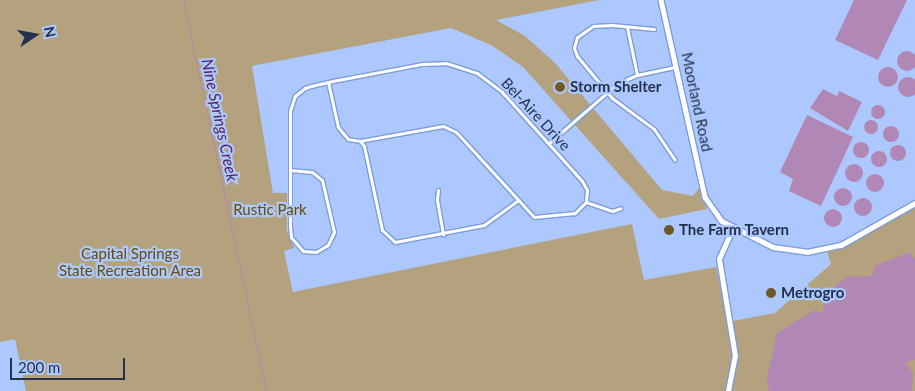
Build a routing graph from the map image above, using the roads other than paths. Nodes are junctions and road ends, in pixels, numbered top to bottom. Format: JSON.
{"nodes":[{"id":1,"x":661,"y":0,"type":"edge"},
{"id":2,"x":627,"y":27,"type":"junction"},
{"id":3,"x":654,"y":29,"type":"dead end"},
{"id":4,"x":676,"y":67,"type":"junction"},
{"id":5,"x":637,"y":75,"type":"junction"},
{"id":6,"x":328,"y":82,"type":"junction"},
{"id":7,"x":607,"y":92,"type":"junction"},
{"id":8,"x":360,"y":142,"type":"junction"},
{"id":9,"x":549,"y":144,"type":"junction"},
{"id":10,"x":676,"y":160,"type":"dead end"},
{"id":11,"x":290,"y":170,"type":"junction"},
{"id":12,"x":438,"y":190,"type":"dead end"},
{"id":13,"x":517,"y":200,"type":"junction"},
{"id":14,"x":586,"y":202,"type":"junction"},
{"id":15,"x":915,"y":202,"type":"edge"},
{"id":16,"x":621,"y":208,"type":"dead end"},
{"id":17,"x":733,"y":227,"type":"junction"},
{"id":18,"x":444,"y":234,"type":"junction"},
{"id":19,"x":728,"y":391,"type":"edge"}],
"edges":[{"from":1,"to":4,"type":"street","name":"Moorland Road"},
{"from":2,"to":3,"type":"street"},
{"from":2,"to":5,"type":"street"},
{"from":2,"to":7,"type":"street"},
{"from":4,"to":5,"type":"street"},
{"from":4,"to":17,"type":"street","name":"Moorland Road"},
{"from":5,"to":7,"type":"street"},
{"from":6,"to":8,"type":"street"},
{"from":6,"to":9,"type":"street","name":"Bel-Aire Drive"},
{"from":6,"to":11,"type":"street","name":"Bel-Aire Drive"},
{"from":7,"to":9,"type":"street"},
{"from":7,"to":10,"type":"street"},
{"from":8,"to":13,"type":"street"},
{"from":8,"to":18,"type":"street"},
{"from":9,"to":14,"type":"street","name":"Bel-Aire Drive"},
{"from":11,"to":11,"type":"street","name":"Bel-Aire Drive"},
{"from":12,"to":18,"type":"street"},
{"from":13,"to":14,"type":"street"},
{"from":13,"to":18,"type":"street"},
{"from":14,"to":16,"type":"street"},
{"from":15,"to":17,"type":"street"},
{"from":17,"to":19,"type":"street"}]}
